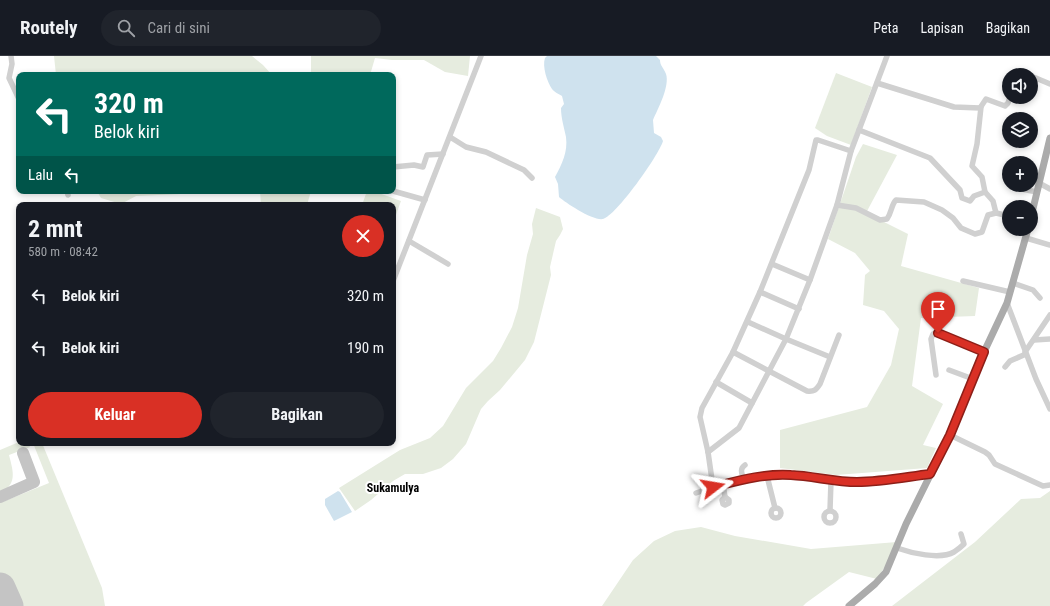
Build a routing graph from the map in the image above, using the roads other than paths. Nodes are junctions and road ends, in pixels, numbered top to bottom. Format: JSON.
{"nodes":[{"id":1,"x":11,"y":56,"type":"edge"},
{"id":2,"x":481,"y":56,"type":"edge"},
{"id":3,"x":887,"y":56,"type":"edge"},
{"id":4,"x":1038,"y":79,"type":"edge"},
{"id":5,"x":877,"y":83,"type":"junction"},
{"id":6,"x":1050,"y":84,"type":"edge"},
{"id":7,"x":16,"y":93,"type":"edge"},
{"id":8,"x":1007,"y":104,"type":"edge"},
{"id":9,"x":981,"y":107,"type":"junction"},
{"id":10,"x":859,"y":130,"type":"junction"},
{"id":11,"x":450,"y":137,"type":"junction"},
{"id":12,"x":1050,"y":138,"type":"edge"},
{"id":13,"x":851,"y":151,"type":"junction"},
{"id":14,"x":443,"y":154,"type":"junction"},
{"id":15,"x":396,"y":167,"type":"edge"},
{"id":16,"x":532,"y":178,"type":"dead end"},
{"id":17,"x":1039,"y":183,"type":"junction"},
{"id":18,"x":1038,"y":188,"type":"edge"},
{"id":19,"x":1050,"y":189,"type":"edge"},
{"id":20,"x":396,"y":192,"type":"edge"},
{"id":21,"x":985,"y":192,"type":"junction"},
{"id":22,"x":1037,"y":192,"type":"edge"},
{"id":23,"x":425,"y":200,"type":"junction"},
{"id":24,"x":1035,"y":200,"type":"edge"},
{"id":25,"x":837,"y":205,"type":"junction"},
{"id":26,"x":996,"y":213,"type":"junction"},
{"id":27,"x":1002,"y":214,"type":"edge"},
{"id":28,"x":1026,"y":238,"type":"joint"},
{"id":29,"x":409,"y":241,"type":"junction"},
{"id":30,"x":1050,"y":245,"type":"edge"},
{"id":31,"x":448,"y":264,"type":"dead end"},
{"id":32,"x":772,"y":264,"type":"junction"},
{"id":33,"x":396,"y":269,"type":"edge"},
{"id":34,"x":810,"y":280,"type":"junction"},
{"id":35,"x":963,"y":281,"type":"dead end"},
{"id":36,"x":1013,"y":283,"type":"junction"},
{"id":37,"x":760,"y":292,"type":"junction"},
{"id":38,"x":1010,"y":292,"type":"junction"},
{"id":39,"x":1040,"y":298,"type":"dead end"},
{"id":40,"x":1007,"y":303,"type":"junction"},
{"id":41,"x":799,"y":309,"type":"junction"},
{"id":42,"x":1050,"y":315,"type":"edge"},
{"id":43,"x":748,"y":322,"type":"junction"},
{"id":44,"x":839,"y":335,"type":"dead end"},
{"id":45,"x":786,"y":339,"type":"junction"},
{"id":46,"x":1050,"y":339,"type":"edge"},
{"id":47,"x":1034,"y":340,"type":"junction"},
{"id":48,"x":733,"y":352,"type":"junction"},
{"id":49,"x":984,"y":352,"type":"junction"},
{"id":50,"x":1026,"y":353,"type":"junction"},
{"id":51,"x":830,"y":357,"type":"junction"},
{"id":52,"x":1005,"y":367,"type":"dead end"},
{"id":53,"x":949,"y":370,"type":"dead end"},
{"id":54,"x":770,"y":372,"type":"junction"},
{"id":55,"x":936,"y":375,"type":"dead end"},
{"id":56,"x":973,"y":379,"type":"junction"},
{"id":57,"x":716,"y":382,"type":"junction"},
{"id":58,"x":752,"y":403,"type":"junction"},
{"id":59,"x":1050,"y":409,"type":"edge"},
{"id":60,"x":950,"y":435,"type":"junction"},
{"id":61,"x":708,"y":452,"type":"junction"},
{"id":62,"x":745,"y":465,"type":"dead end"},
{"id":63,"x":930,"y":474,"type":"junction"},
{"id":64,"x":767,"y":476,"type":"junction"},
{"id":65,"x":744,"y":480,"type":"junction"},
{"id":66,"x":831,"y":481,"type":"junction"},
{"id":67,"x":723,"y":484,"type":"junction"},
{"id":68,"x":1050,"y":485,"type":"edge"},
{"id":69,"x":713,"y":487,"type":"junction"},
{"id":70,"x":696,"y":493,"type":"dead end"},
{"id":71,"x":725,"y":498,"type":"dead end"},
{"id":72,"x":775,"y":508,"type":"dead end"},
{"id":73,"x":830,"y":510,"type":"dead end"},
{"id":74,"x":961,"y":534,"type":"dead end"},
{"id":75,"x":896,"y":548,"type":"junction"},
{"id":76,"x":849,"y":606,"type":"edge"}],
"edges":[{"from":1,"to":7,"type":"street"},
{"from":2,"to":11,"type":"street"},
{"from":3,"to":5,"type":"street"},
{"from":4,"to":6,"type":"street"},
{"from":5,"to":9,"type":"street"},
{"from":5,"to":10,"type":"street"},
{"from":8,"to":9,"type":"street"},
{"from":9,"to":21,"type":"street"},
{"from":10,"to":13,"type":"street"},
{"from":10,"to":21,"type":"street"},
{"from":11,"to":14,"type":"street"},
{"from":11,"to":16,"type":"street"},
{"from":12,"to":17,"type":"main road"},
{"from":13,"to":25,"type":"street"},
{"from":13,"to":32,"type":"street"},
{"from":14,"to":15,"type":"street"},
{"from":14,"to":23,"type":"street"},
{"from":17,"to":18,"type":"main road"},
{"from":17,"to":19,"type":"street"},
{"from":20,"to":23,"type":"street"},
{"from":21,"to":26,"type":"street"},
{"from":22,"to":24,"type":"main road"},
{"from":23,"to":29,"type":"street"},
{"from":25,"to":26,"type":"street"},
{"from":25,"to":34,"type":"street"},
{"from":26,"to":27,"type":"street"},
{"from":28,"to":30,"type":"street"},
{"from":28,"to":36,"type":"main road"},
{"from":29,"to":31,"type":"street"},
{"from":29,"to":33,"type":"street"},
{"from":32,"to":34,"type":"street"},
{"from":32,"to":37,"type":"street"},
{"from":34,"to":41,"type":"street"},
{"from":35,"to":38,"type":"street"},
{"from":36,"to":38,"type":"main road"},
{"from":36,"to":39,"type":"street"},
{"from":37,"to":41,"type":"street"},
{"from":37,"to":43,"type":"street"},
{"from":38,"to":40,"type":"main road"},
{"from":40,"to":49,"type":"main road"},
{"from":40,"to":50,"type":"street"},
{"from":41,"to":45,"type":"street"},
{"from":42,"to":47,"type":"street"},
{"from":43,"to":45,"type":"street"},
{"from":43,"to":48,"type":"street"},
{"from":44,"to":51,"type":"street"},
{"from":45,"to":51,"type":"street"},
{"from":45,"to":54,"type":"street"},
{"from":46,"to":47,"type":"street"},
{"from":47,"to":50,"type":"street"},
{"from":48,"to":54,"type":"street"},
{"from":48,"to":57,"type":"street"},
{"from":49,"to":55,"type":"street"},
{"from":49,"to":56,"type":"main road"},
{"from":50,"to":52,"type":"street"},
{"from":50,"to":59,"type":"street"},
{"from":51,"to":54,"type":"street"},
{"from":53,"to":56,"type":"street"},
{"from":54,"to":58,"type":"street"},
{"from":56,"to":60,"type":"main road"},
{"from":57,"to":58,"type":"street"},
{"from":57,"to":61,"type":"street"},
{"from":58,"to":61,"type":"street"},
{"from":60,"to":63,"type":"main road"},
{"from":60,"to":68,"type":"street"},
{"from":61,"to":69,"type":"street"},
{"from":62,"to":65,"type":"street"},
{"from":63,"to":66,"type":"street"},
{"from":63,"to":75,"type":"main road"},
{"from":64,"to":65,"type":"street"},
{"from":64,"to":66,"type":"street"},
{"from":64,"to":72,"type":"street"},
{"from":65,"to":67,"type":"street"},
{"from":66,"to":73,"type":"street"},
{"from":67,"to":69,"type":"street"},
{"from":67,"to":71,"type":"street"},
{"from":69,"to":70,"type":"street"},
{"from":74,"to":75,"type":"street"},
{"from":75,"to":76,"type":"main road"}]}
